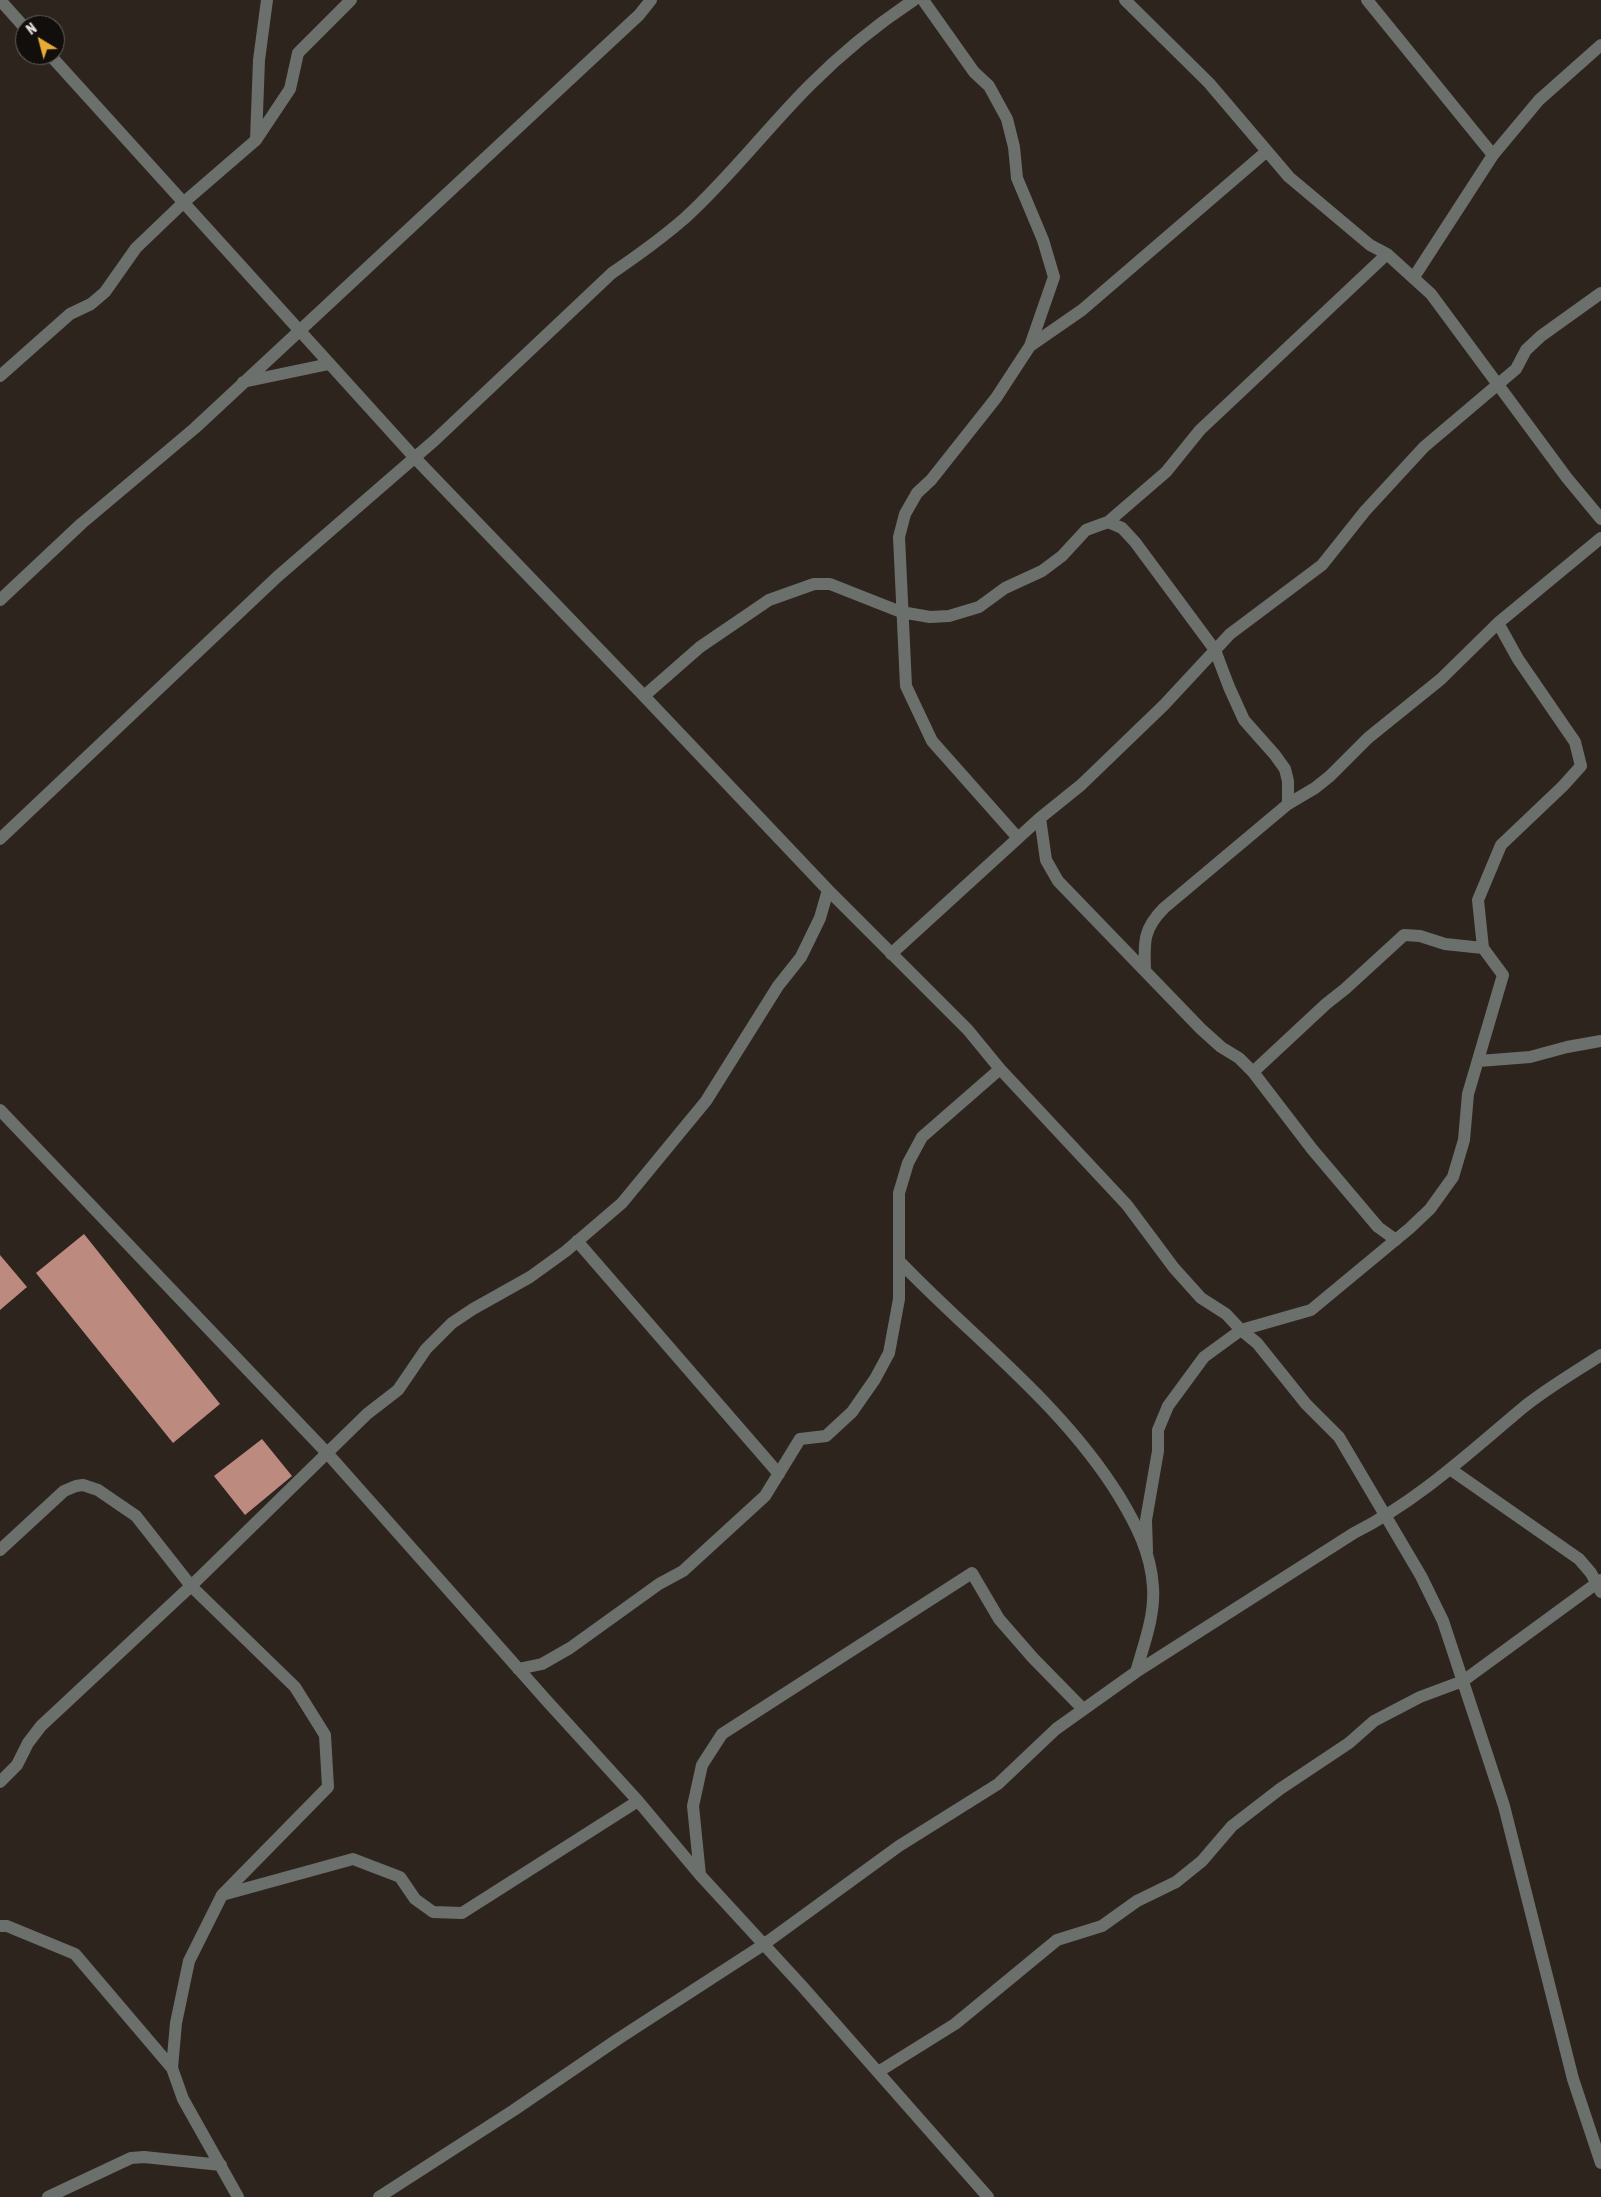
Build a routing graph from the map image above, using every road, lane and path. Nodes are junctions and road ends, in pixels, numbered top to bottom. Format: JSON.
{"nodes":[{"id":1,"x":0,"y":0,"type":"edge"},
{"id":2,"x":267,"y":0,"type":"edge"},
{"id":3,"x":351,"y":0,"type":"edge"},
{"id":4,"x":651,"y":0,"type":"edge"},
{"id":5,"x":914,"y":0,"type":"edge"},
{"id":6,"x":923,"y":0,"type":"edge"},
{"id":7,"x":1125,"y":0,"type":"edge"},
{"id":8,"x":1368,"y":0,"type":"edge"},
{"id":9,"x":15,"y":17,"type":"edge"},
{"id":10,"x":1601,"y":45,"type":"edge"},
{"id":11,"x":59,"y":65,"type":"edge"},
{"id":12,"x":256,"y":140,"type":"junction"},
{"id":13,"x":1266,"y":151,"type":"junction"},
{"id":14,"x":1493,"y":155,"type":"junction"},
{"id":15,"x":183,"y":203,"type":"junction"},
{"id":16,"x":1387,"y":254,"type":"junction"},
{"id":17,"x":1414,"y":277,"type":"junction"},
{"id":18,"x":1601,"y":293,"type":"edge"},
{"id":19,"x":299,"y":331,"type":"junction"},
{"id":20,"x":1030,"y":346,"type":"junction"},
{"id":21,"x":329,"y":364,"type":"junction"},
{"id":22,"x":0,"y":376,"type":"edge"},
{"id":23,"x":243,"y":382,"type":"junction"},
{"id":24,"x":1497,"y":384,"type":"junction"},
{"id":25,"x":414,"y":458,"type":"junction"},
{"id":26,"x":1601,"y":519,"type":"edge"},
{"id":27,"x":1108,"y":522,"type":"junction"},
{"id":28,"x":1601,"y":538,"type":"edge"},
{"id":29,"x":0,"y":600,"type":"edge"},
{"id":30,"x":901,"y":612,"type":"junction"},
{"id":31,"x":1498,"y":623,"type":"junction"},
{"id":32,"x":1215,"y":650,"type":"junction"},
{"id":33,"x":644,"y":696,"type":"junction"},
{"id":34,"x":1288,"y":804,"type":"junction"},
{"id":35,"x":1040,"y":818,"type":"junction"},
{"id":36,"x":1018,"y":838,"type":"junction"},
{"id":37,"x":0,"y":839,"type":"edge"},
{"id":38,"x":828,"y":890,"type":"junction"},
{"id":39,"x":1483,"y":948,"type":"junction"},
{"id":40,"x":892,"y":954,"type":"junction"},
{"id":41,"x":1145,"y":970,"type":"junction"},
{"id":42,"x":1601,"y":1041,"type":"edge"},
{"id":43,"x":1479,"y":1062,"type":"junction"},
{"id":44,"x":1000,"y":1070,"type":"junction"},
{"id":45,"x":1253,"y":1072,"type":"junction"},
{"id":46,"x":0,"y":1110,"type":"edge"},
{"id":47,"x":1396,"y":1240,"type":"junction"},
{"id":48,"x":577,"y":1242,"type":"junction"},
{"id":49,"x":900,"y":1262,"type":"junction"},
{"id":50,"x":1241,"y":1330,"type":"junction"},
{"id":51,"x":1601,"y":1356,"type":"edge"},
{"id":52,"x":328,"y":1454,"type":"junction"},
{"id":53,"x":1450,"y":1469,"type":"junction"},
{"id":54,"x":779,"y":1474,"type":"junction"},
{"id":55,"x":1386,"y":1516,"type":"junction"},
{"id":56,"x":0,"y":1550,"type":"edge"},
{"id":57,"x":1147,"y":1551,"type":"junction"},
{"id":58,"x":1600,"y":1585,"type":"edge"},
{"id":59,"x":191,"y":1586,"type":"junction"},
{"id":60,"x":518,"y":1669,"type":"junction"},
{"id":61,"x":1136,"y":1672,"type":"junction"},
{"id":62,"x":1463,"y":1681,"type":"junction"},
{"id":63,"x":1083,"y":1709,"type":"junction"},
{"id":64,"x":0,"y":1782,"type":"edge"},
{"id":65,"x":638,"y":1801,"type":"junction"},
{"id":66,"x":700,"y":1874,"type":"junction"},
{"id":67,"x":222,"y":1895,"type":"junction"},
{"id":68,"x":0,"y":1926,"type":"edge"},
{"id":69,"x":763,"y":1945,"type":"junction"},
{"id":70,"x":172,"y":2068,"type":"junction"},
{"id":71,"x":878,"y":2072,"type":"junction"},
{"id":72,"x":1601,"y":2163,"type":"edge"},
{"id":73,"x":221,"y":2166,"type":"junction"},
{"id":74,"x":48,"y":2197,"type":"edge"},
{"id":75,"x":238,"y":2197,"type":"edge"},
{"id":76,"x":379,"y":2197,"type":"edge"},
{"id":77,"x":988,"y":2197,"type":"edge"}],
"edges":[{"from":1,"to":9,"type":"street"},
{"from":2,"to":12,"type":"street"},
{"from":3,"to":12,"type":"street"},
{"from":4,"to":19,"type":"street"},
{"from":5,"to":25,"type":"street"},
{"from":6,"to":20,"type":"street"},
{"from":7,"to":13,"type":"street"},
{"from":8,"to":14,"type":"street"},
{"from":10,"to":14,"type":"street"},
{"from":11,"to":15,"type":"street"},
{"from":12,"to":15,"type":"street"},
{"from":13,"to":16,"type":"street"},
{"from":13,"to":20,"type":"street"},
{"from":14,"to":17,"type":"street"},
{"from":15,"to":19,"type":"street"},
{"from":15,"to":22,"type":"street"},
{"from":16,"to":17,"type":"street"},
{"from":16,"to":27,"type":"street"},
{"from":17,"to":24,"type":"street"},
{"from":18,"to":24,"type":"street"},
{"from":19,"to":21,"type":"street"},
{"from":19,"to":23,"type":"street"},
{"from":20,"to":30,"type":"street"},
{"from":21,"to":23,"type":"street"},
{"from":21,"to":25,"type":"street"},
{"from":23,"to":29,"type":"street"},
{"from":24,"to":26,"type":"street"},
{"from":24,"to":32,"type":"street"},
{"from":25,"to":33,"type":"street"},
{"from":25,"to":37,"type":"street"},
{"from":27,"to":30,"type":"street"},
{"from":27,"to":32,"type":"street"},
{"from":28,"to":31,"type":"street"},
{"from":30,"to":33,"type":"street"},
{"from":30,"to":36,"type":"street"},
{"from":31,"to":34,"type":"street"},
{"from":31,"to":39,"type":"street"},
{"from":32,"to":34,"type":"street"},
{"from":32,"to":35,"type":"street"},
{"from":33,"to":38,"type":"street"},
{"from":34,"to":41,"type":"street"},
{"from":35,"to":36,"type":"street"},
{"from":35,"to":41,"type":"street"},
{"from":36,"to":40,"type":"street"},
{"from":38,"to":40,"type":"street"},
{"from":38,"to":48,"type":"street"},
{"from":39,"to":43,"type":"street"},
{"from":39,"to":45,"type":"street"},
{"from":40,"to":44,"type":"street"},
{"from":41,"to":45,"type":"street"},
{"from":42,"to":43,"type":"street"},
{"from":43,"to":47,"type":"street"},
{"from":44,"to":49,"type":"street"},
{"from":44,"to":50,"type":"street"},
{"from":45,"to":47,"type":"street"},
{"from":46,"to":52,"type":"street"},
{"from":47,"to":50,"type":"street"},
{"from":48,"to":52,"type":"street"},
{"from":48,"to":54,"type":"street"},
{"from":49,"to":54,"type":"street"},
{"from":49,"to":57,"type":"street"},
{"from":50,"to":55,"type":"street"},
{"from":50,"to":57,"type":"street"},
{"from":51,"to":53,"type":"street"},
{"from":52,"to":59,"type":"street"},
{"from":52,"to":60,"type":"street"},
{"from":53,"to":55,"type":"street"},
{"from":53,"to":58,"type":"street"},
{"from":54,"to":60,"type":"street"},
{"from":55,"to":61,"type":"street"},
{"from":55,"to":62,"type":"street"},
{"from":56,"to":59,"type":"street"},
{"from":57,"to":61,"type":"street"},
{"from":58,"to":62,"type":"street"},
{"from":59,"to":64,"type":"street"},
{"from":59,"to":67,"type":"street"},
{"from":60,"to":65,"type":"street"},
{"from":61,"to":63,"type":"street"},
{"from":62,"to":71,"type":"street"},
{"from":62,"to":72,"type":"street"},
{"from":63,"to":66,"type":"street"},
{"from":63,"to":69,"type":"street"},
{"from":65,"to":66,"type":"street"},
{"from":65,"to":67,"type":"street"},
{"from":66,"to":69,"type":"street"},
{"from":67,"to":70,"type":"street"},
{"from":68,"to":70,"type":"street"},
{"from":69,"to":71,"type":"street"},
{"from":69,"to":76,"type":"street"},
{"from":70,"to":73,"type":"street"},
{"from":71,"to":77,"type":"street"},
{"from":73,"to":74,"type":"street"},
{"from":73,"to":75,"type":"street"}]}
